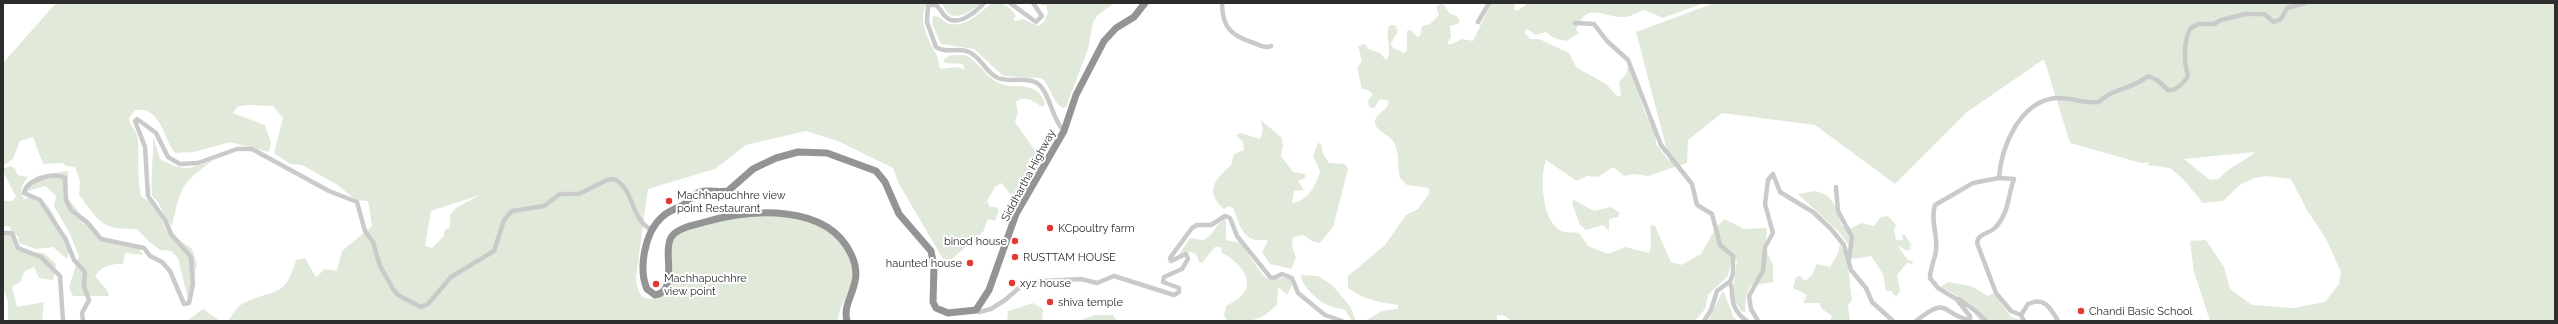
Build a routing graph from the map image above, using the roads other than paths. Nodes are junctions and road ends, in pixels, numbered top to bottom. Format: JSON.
{"nodes":[{"id":1,"x":984,"y":3,"type":"edge"},
{"id":2,"x":1010,"y":3,"type":"edge"},
{"id":3,"x":1033,"y":3,"type":"edge"},
{"id":4,"x":1145,"y":3,"type":"edge"},
{"id":5,"x":1222,"y":3,"type":"edge"},
{"id":6,"x":1489,"y":3,"type":"edge"},
{"id":7,"x":2304,"y":3,"type":"edge"},
{"id":8,"x":1478,"y":22,"type":"dead end"},
{"id":9,"x":1575,"y":23,"type":"dead end"},
{"id":10,"x":1272,"y":46,"type":"dead end"},
{"id":11,"x":1064,"y":131,"type":"junction"},
{"id":12,"x":1999,"y":178,"type":"junction"},
{"id":13,"x":1836,"y":187,"type":"dead end"},
{"id":14,"x":652,"y":230,"type":"junction"},
{"id":15,"x":3,"y":233,"type":"edge"},
{"id":16,"x":1849,"y":261,"type":"junction"},
{"id":17,"x":1730,"y":282,"type":"junction"},
{"id":18,"x":1958,"y":300,"type":"junction"},
{"id":19,"x":976,"y":310,"type":"junction"},
{"id":20,"x":2021,"y":315,"type":"junction"},
{"id":21,"x":63,"y":321,"type":"edge"},
{"id":22,"x":83,"y":321,"type":"edge"},
{"id":23,"x":847,"y":321,"type":"edge"},
{"id":24,"x":1342,"y":321,"type":"edge"},
{"id":25,"x":1704,"y":321,"type":"edge"},
{"id":26,"x":1747,"y":321,"type":"edge"},
{"id":27,"x":1758,"y":321,"type":"edge"},
{"id":28,"x":1893,"y":321,"type":"edge"},
{"id":29,"x":1916,"y":321,"type":"edge"},
{"id":30,"x":1986,"y":321,"type":"edge"},
{"id":31,"x":2024,"y":321,"type":"edge"},
{"id":32,"x":2058,"y":321,"type":"edge"}],
"edges":[{"from":1,"to":11,"type":"street"},
{"from":2,"to":3,"type":"street"},
{"from":4,"to":11,"type":"highway","name":"Siddhartha Highway"},
{"from":5,"to":10,"type":"street"},
{"from":6,"to":8,"type":"street"},
{"from":7,"to":12,"type":"street"},
{"from":9,"to":17,"type":"street"},
{"from":11,"to":19,"type":"highway","name":"Siddhartha Highway"},
{"from":12,"to":18,"type":"street"},
{"from":12,"to":20,"type":"street"},
{"from":13,"to":16,"type":"street"},
{"from":14,"to":19,"type":"highway"},
{"from":14,"to":22,"type":"street"},
{"from":14,"to":23,"type":"highway"},
{"from":15,"to":21,"type":"street"},
{"from":16,"to":27,"type":"street"},
{"from":16,"to":28,"type":"street"},
{"from":17,"to":25,"type":"street"},
{"from":17,"to":26,"type":"street"},
{"from":18,"to":29,"type":"street"},
{"from":18,"to":30,"type":"street"},
{"from":19,"to":24,"type":"street"},
{"from":20,"to":31,"type":"street"},
{"from":20,"to":32,"type":"street"}]}
